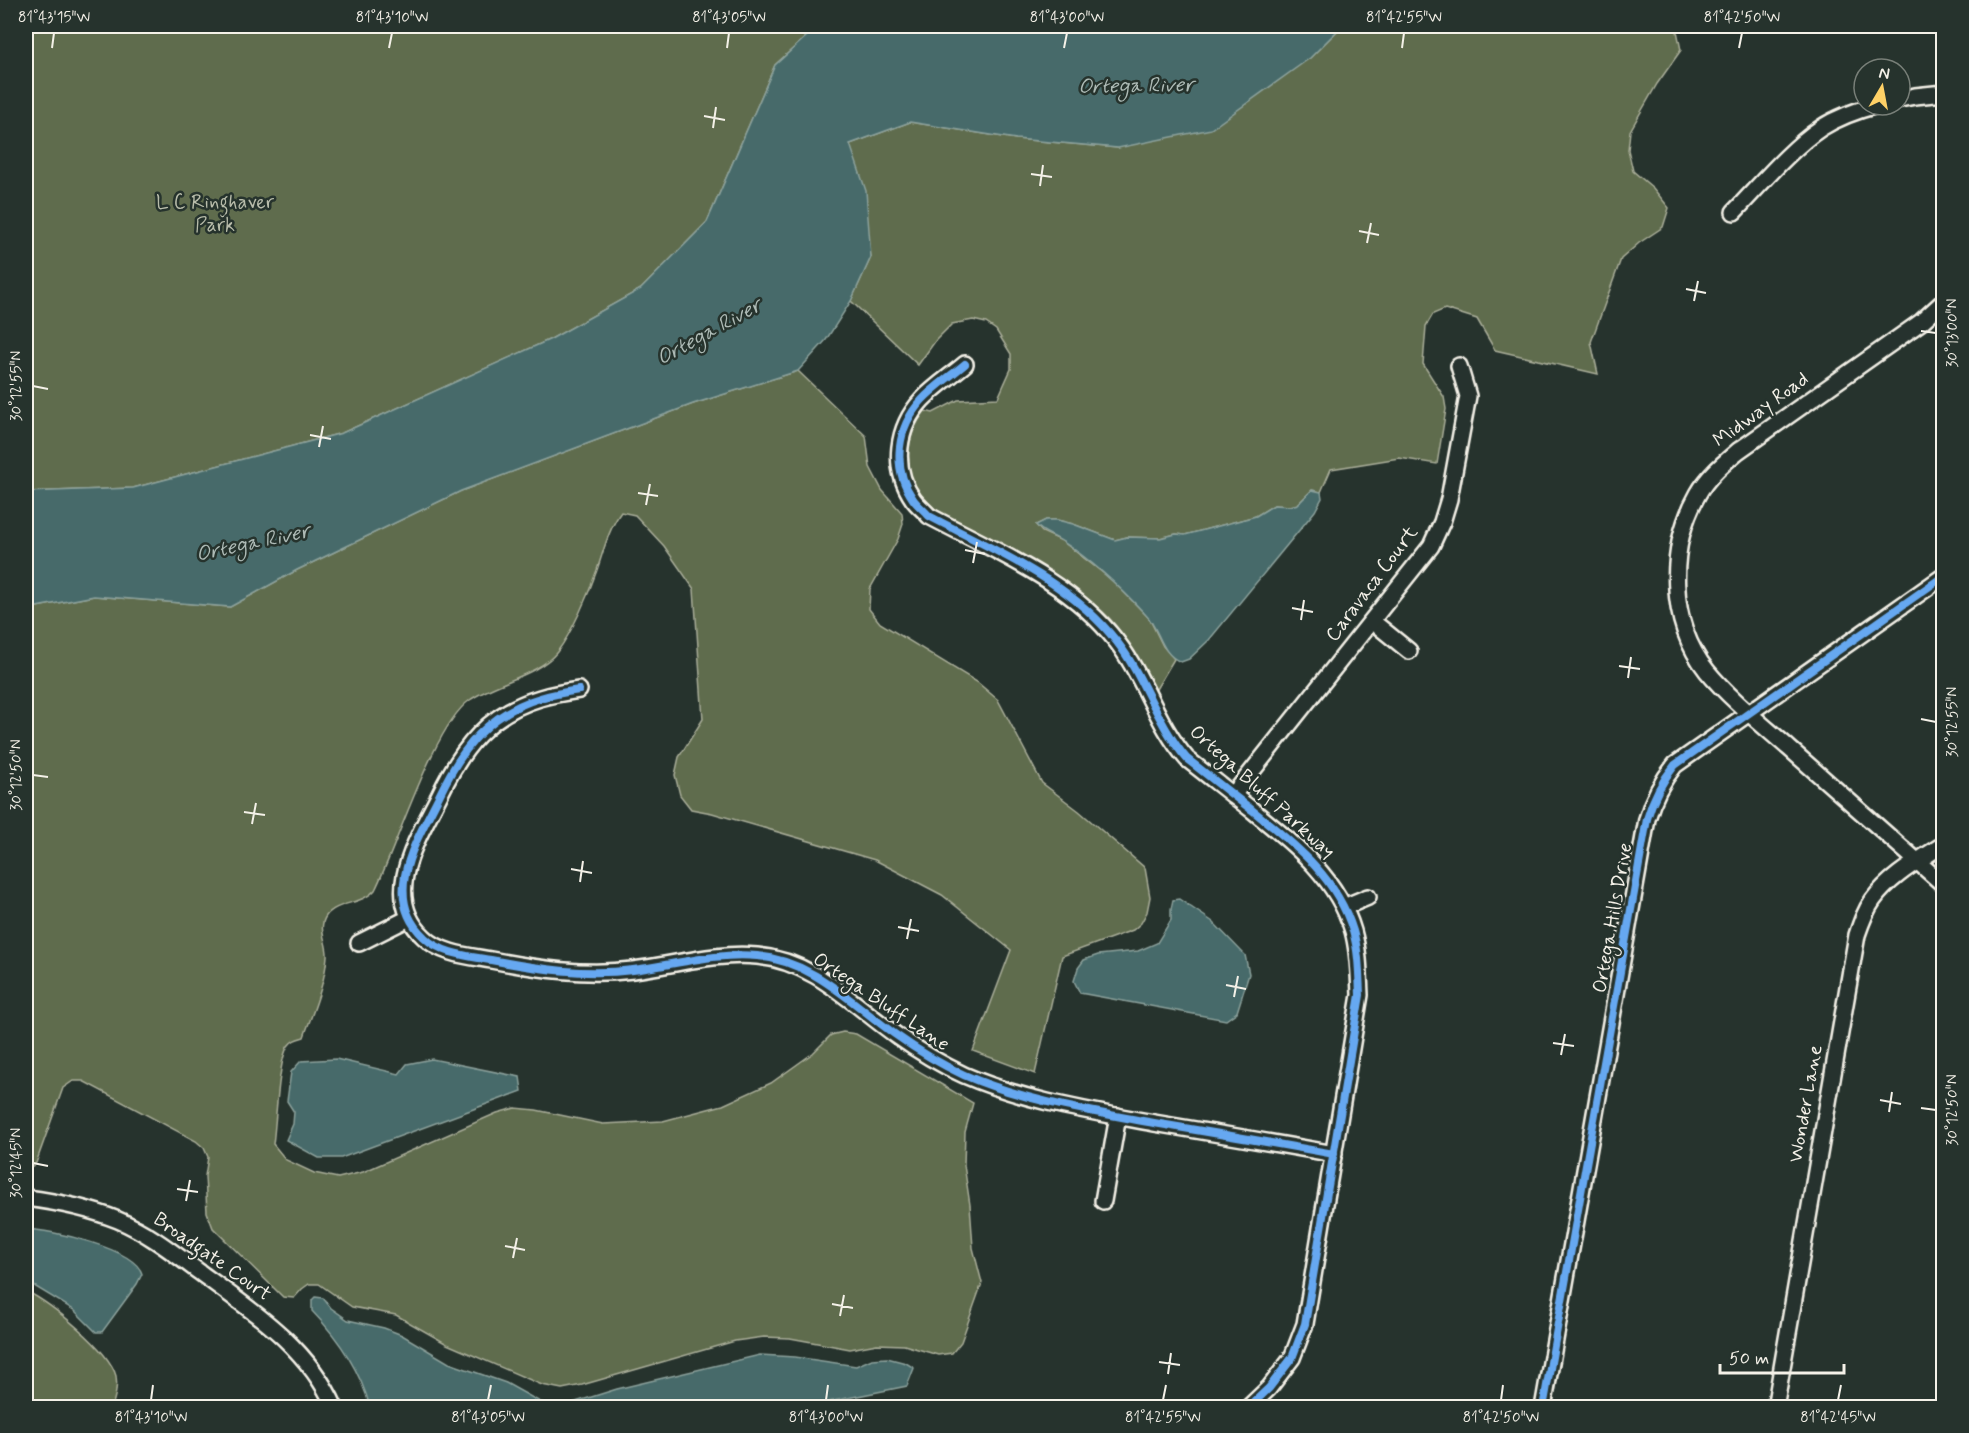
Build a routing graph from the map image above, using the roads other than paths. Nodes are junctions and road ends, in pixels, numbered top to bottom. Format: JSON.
{"nodes":[{"id":1,"x":1944,"y":93,"type":"edge"},
{"id":2,"x":1912,"y":97,"type":"edge"},
{"id":3,"x":1852,"y":114,"type":"edge"},
{"id":4,"x":1734,"y":212,"type":"dead end"},
{"id":5,"x":1944,"y":301,"type":"edge"},
{"id":6,"x":965,"y":364,"type":"dead end"},
{"id":7,"x":1459,"y":366,"type":"dead end"},
{"id":8,"x":1944,"y":576,"type":"edge"},
{"id":9,"x":1372,"y":621,"type":"junction"},
{"id":10,"x":1409,"y":651,"type":"dead end"},
{"id":11,"x":579,"y":690,"type":"dead end"},
{"id":12,"x":1749,"y":712,"type":"junction"},
{"id":13,"x":1233,"y":795,"type":"junction"},
{"id":14,"x":1944,"y":844,"type":"edge"},
{"id":15,"x":1918,"y":862,"type":"junction"},
{"id":16,"x":1944,"y":885,"type":"edge"},
{"id":17,"x":1368,"y":897,"type":"dead end"},
{"id":18,"x":1344,"y":907,"type":"junction"},
{"id":19,"x":409,"y":918,"type":"junction"},
{"id":20,"x":359,"y":943,"type":"dead end"},
{"id":21,"x":1118,"y":1116,"type":"junction"},
{"id":22,"x":1334,"y":1154,"type":"junction"},
{"id":23,"x":26,"y":1198,"type":"edge"},
{"id":24,"x":1103,"y":1201,"type":"dead end"},
{"id":25,"x":335,"y":1407,"type":"edge"},
{"id":26,"x":1248,"y":1407,"type":"edge"},
{"id":27,"x":1543,"y":1407,"type":"edge"},
{"id":28,"x":1775,"y":1407,"type":"edge"}],
"edges":[{"from":1,"to":2,"type":"street"},
{"from":3,"to":4,"type":"street"},
{"from":5,"to":12,"type":"street","name":"Midway Road"},
{"from":6,"to":13,"type":"street","name":"Ortega Bluff Parkway"},
{"from":7,"to":9,"type":"street","name":"Caravaca Court"},
{"from":8,"to":12,"type":"street","name":"Ortega Hills Drive"},
{"from":9,"to":10,"type":"street"},
{"from":9,"to":13,"type":"street","name":"Caravaca Court"},
{"from":11,"to":19,"type":"street","name":"Ortega Bluff Lane"},
{"from":12,"to":15,"type":"street","name":"Midway Road"},
{"from":12,"to":27,"type":"street","name":"Ortega Hills Drive"},
{"from":13,"to":18,"type":"street","name":"Ortega Bluff Parkway"},
{"from":14,"to":15,"type":"street","name":"Wonder Lane"},
{"from":15,"to":16,"type":"street","name":"Midway Road"},
{"from":15,"to":28,"type":"street","name":"Wonder Lane"},
{"from":17,"to":18,"type":"street"},
{"from":18,"to":22,"type":"street","name":"Ortega Bluff Parkway"},
{"from":19,"to":20,"type":"street"},
{"from":19,"to":21,"type":"street","name":"Ortega Bluff Lane"},
{"from":21,"to":22,"type":"street","name":"Ortega Bluff Lane"},
{"from":21,"to":24,"type":"street"},
{"from":22,"to":26,"type":"street","name":"Ortega Bluff Parkway"},
{"from":23,"to":25,"type":"street","name":"Broadgate Court"}]}
